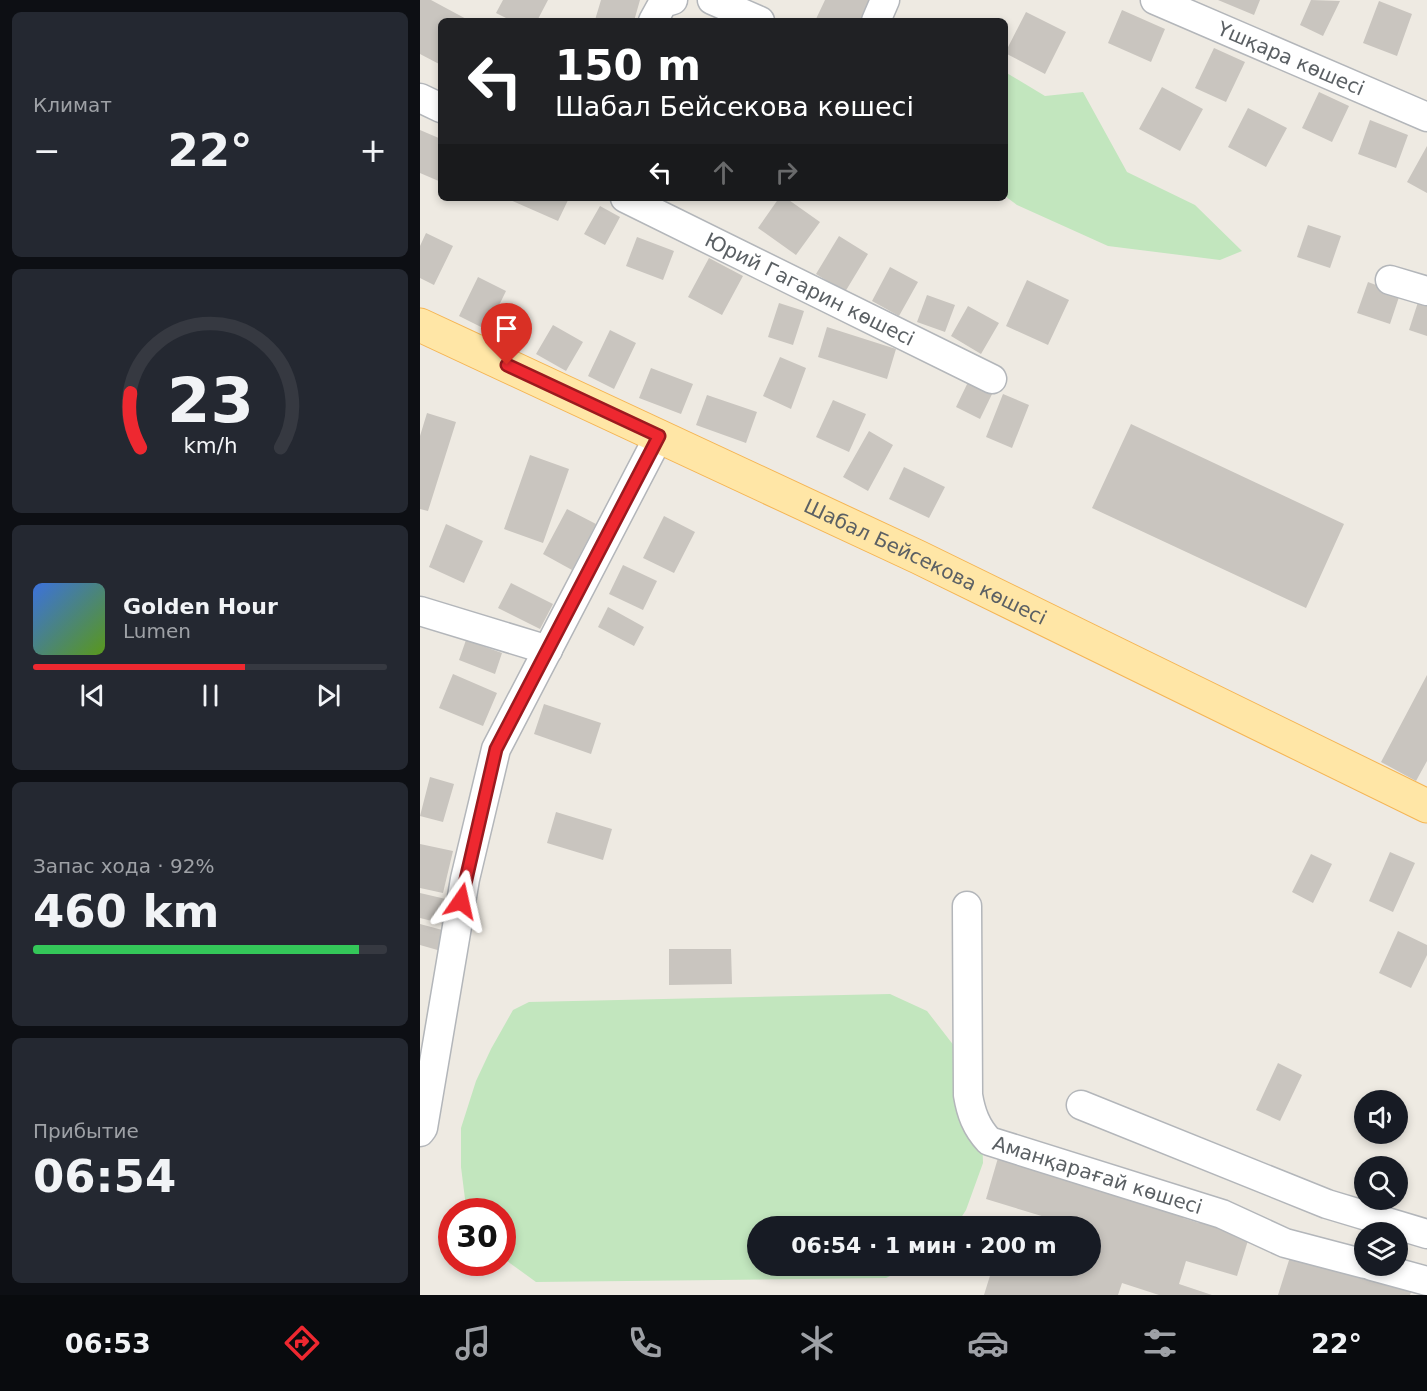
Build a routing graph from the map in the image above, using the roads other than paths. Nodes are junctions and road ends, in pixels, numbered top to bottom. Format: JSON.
{"nodes":[{"id":1,"x":672,"y":0,"type":"edge"},
{"id":2,"x":712,"y":0,"type":"edge"},
{"id":3,"x":885,"y":0,"type":"edge"},
{"id":4,"x":1155,"y":0,"type":"edge"},
{"id":5,"x":655,"y":18,"type":"edge"},
{"id":6,"x":753,"y":18,"type":"edge"},
{"id":7,"x":877,"y":18,"type":"edge"},
{"id":8,"x":420,"y":98,"type":"edge"},
{"id":9,"x":438,"y":107,"type":"edge"},
{"id":10,"x":1427,"y":117,"type":"edge"},
{"id":11,"x":631,"y":201,"type":"edge"},
{"id":12,"x":1390,"y":280,"type":"dead end"},
{"id":13,"x":1427,"y":291,"type":"edge"},
{"id":14,"x":420,"y":325,"type":"edge"},
{"id":15,"x":992,"y":380,"type":"dead end"},
{"id":16,"x":659,"y":436,"type":"junction"},
{"id":17,"x":420,"y":611,"type":"edge"},
{"id":18,"x":548,"y":650,"type":"junction"},
{"id":19,"x":1427,"y":806,"type":"edge"},
{"id":20,"x":967,"y":906,"type":"dead end"},
{"id":21,"x":1081,"y":1105,"type":"dead end"},
{"id":22,"x":420,"y":1132,"type":"edge"},
{"id":23,"x":1427,"y":1234,"type":"edge"},
{"id":24,"x":1354,"y":1261,"type":"edge"},
{"id":25,"x":1408,"y":1276,"type":"edge"},
{"id":26,"x":1427,"y":1281,"type":"edge"}],
"edges":[{"from":1,"to":5,"type":"street"},
{"from":2,"to":6,"type":"street"},
{"from":3,"to":7,"type":"street"},
{"from":4,"to":10,"type":"street","name":"Үшқара көшесі"},
{"from":8,"to":9,"type":"street"},
{"from":11,"to":15,"type":"street","name":"Юрий Гагарин көшесі"},
{"from":12,"to":13,"type":"street"},
{"from":14,"to":16,"type":"main road","name":"Шабал Бейсекова көшесі"},
{"from":16,"to":18,"type":"street"},
{"from":16,"to":19,"type":"main road","name":"Шабал Бейсекова көшесі"},
{"from":17,"to":18,"type":"street"},
{"from":18,"to":22,"type":"street"},
{"from":20,"to":24,"type":"street","name":"Аманқарағай көшесі"},
{"from":21,"to":23,"type":"street"},
{"from":25,"to":26,"type":"street"}]}
